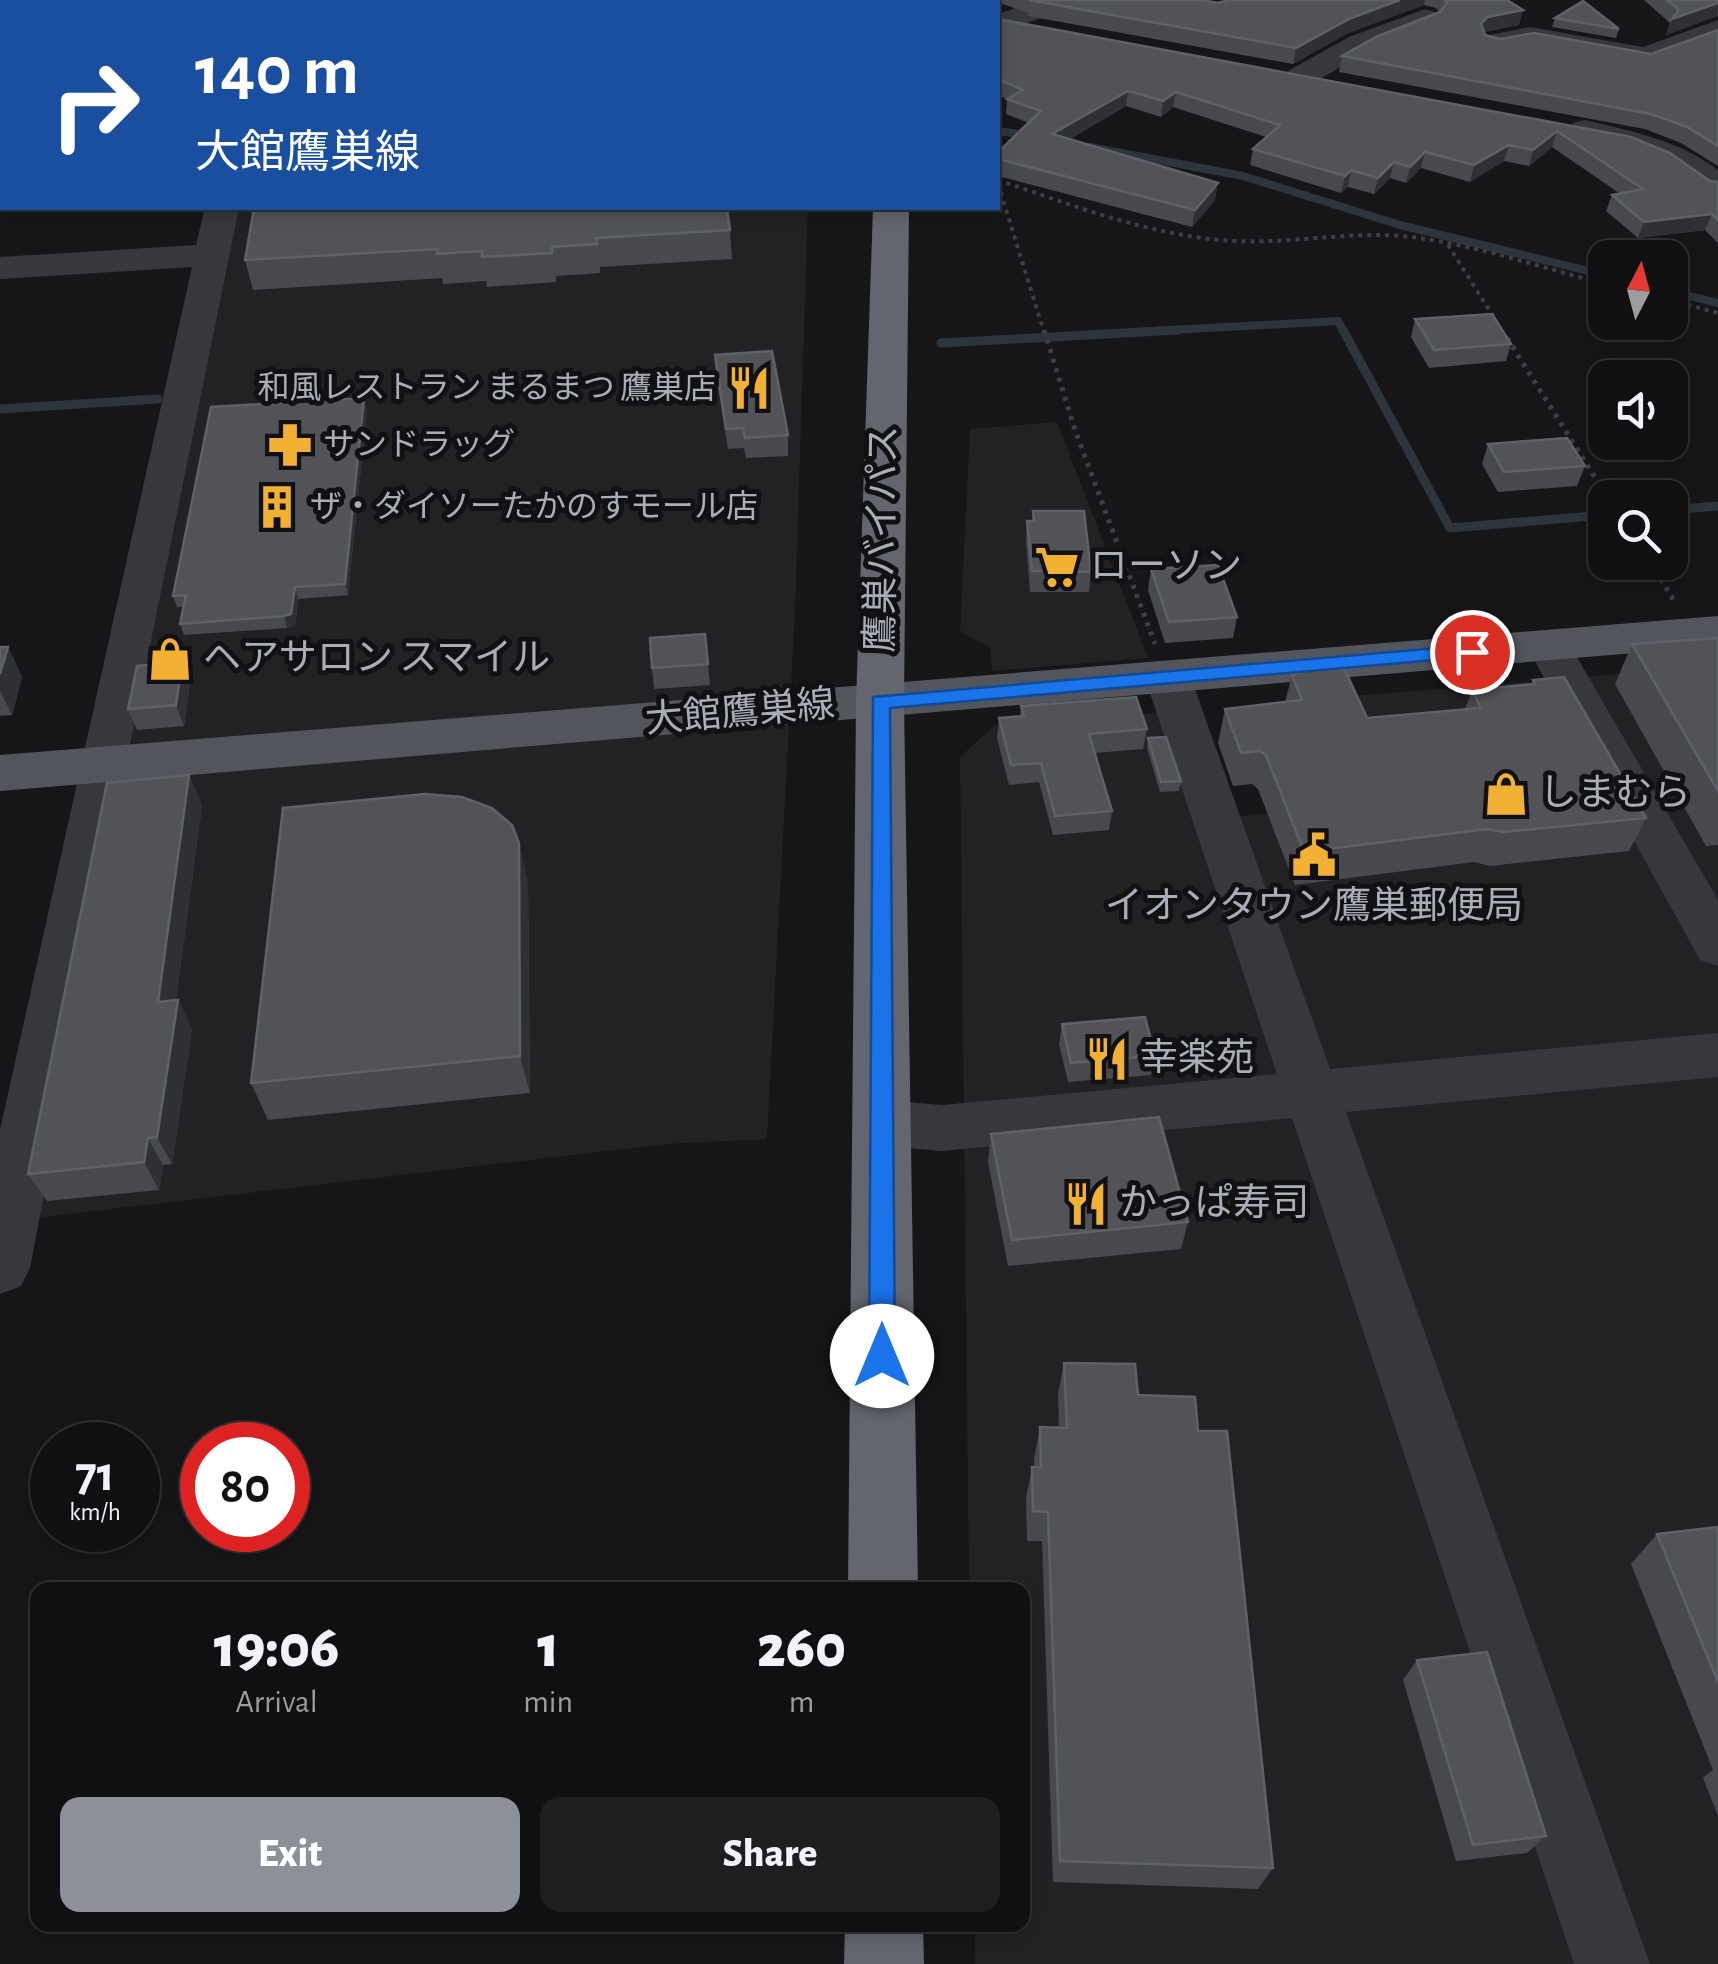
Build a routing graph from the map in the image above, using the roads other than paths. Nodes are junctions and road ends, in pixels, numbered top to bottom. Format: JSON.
{"nodes":[{"id":1,"x":1068,"y":0,"type":"edge"},
{"id":2,"x":1005,"y":18,"type":"edge"},
{"id":3,"x":1425,"y":18,"type":"edge"},
{"id":4,"x":1718,"y":29,"type":"edge"},
{"id":5,"x":1056,"y":34,"type":"edge"},
{"id":6,"x":1496,"y":42,"type":"edge"},
{"id":7,"x":1261,"y":72,"type":"edge"},
{"id":8,"x":1299,"y":78,"type":"junction"},
{"id":9,"x":1340,"y":86,"type":"edge"},
{"id":10,"x":1545,"y":122,"type":"edge"},
{"id":11,"x":1718,"y":187,"type":"edge"},
{"id":12,"x":222,"y":210,"type":"edge"},
{"id":13,"x":891,"y":210,"type":"edge"},
{"id":14,"x":212,"y":255,"type":"junction"},
{"id":15,"x":0,"y":268,"type":"edge"},
{"id":16,"x":1718,"y":631,"type":"edge"},
{"id":17,"x":1548,"y":645,"type":"junction"},
{"id":18,"x":1168,"y":678,"type":"junction"},
{"id":19,"x":880,"y":702,"type":"junction"},
{"id":20,"x":102,"y":764,"type":"junction"},
{"id":21,"x":0,"y":773,"type":"edge"},
{"id":22,"x":1696,"y":866,"type":"edge"},
{"id":23,"x":1718,"y":946,"type":"edge"},
{"id":24,"x":1718,"y":1056,"type":"edge"},
{"id":25,"x":1312,"y":1094,"type":"junction"},
{"id":26,"x":881,"y":1122,"type":"junction"},
{"id":27,"x":0,"y":1268,"type":"edge"},
{"id":28,"x":883,"y":1582,"type":"edge"},
{"id":29,"x":884,"y":1932,"type":"edge"},
{"id":30,"x":884,"y":1964,"type":"edge"},
{"id":31,"x":1612,"y":1964,"type":"edge"}],
"edges":[{"from":1,"to":2,"type":"street"},
{"from":2,"to":5,"type":"street"},
{"from":3,"to":8,"type":"street"},
{"from":4,"to":6,"type":"street"},
{"from":7,"to":8,"type":"street"},
{"from":8,"to":9,"type":"street"},
{"from":10,"to":11,"type":"street"},
{"from":12,"to":14,"type":"street"},
{"from":13,"to":19,"type":"highway","name":"鷹巣バイパス"},
{"from":14,"to":15,"type":"street"},
{"from":14,"to":20,"type":"street"},
{"from":16,"to":17,"type":"main road","name":"大館鷹巣線"},
{"from":17,"to":18,"type":"main road","name":"大館鷹巣線"},
{"from":17,"to":22,"type":"street"},
{"from":18,"to":19,"type":"main road","name":"大館鷹巣線"},
{"from":18,"to":25,"type":"street"},
{"from":19,"to":20,"type":"main road","name":"大館鷹巣線"},
{"from":19,"to":26,"type":"highway","name":"鷹巣バイパス"},
{"from":20,"to":21,"type":"main road","name":"大館鷹巣線"},
{"from":20,"to":27,"type":"street"},
{"from":22,"to":23,"type":"street"},
{"from":24,"to":25,"type":"street"},
{"from":25,"to":26,"type":"street"},
{"from":25,"to":31,"type":"street"},
{"from":26,"to":28,"type":"highway","name":"鷹巣バイパス"},
{"from":29,"to":30,"type":"highway"}]}
